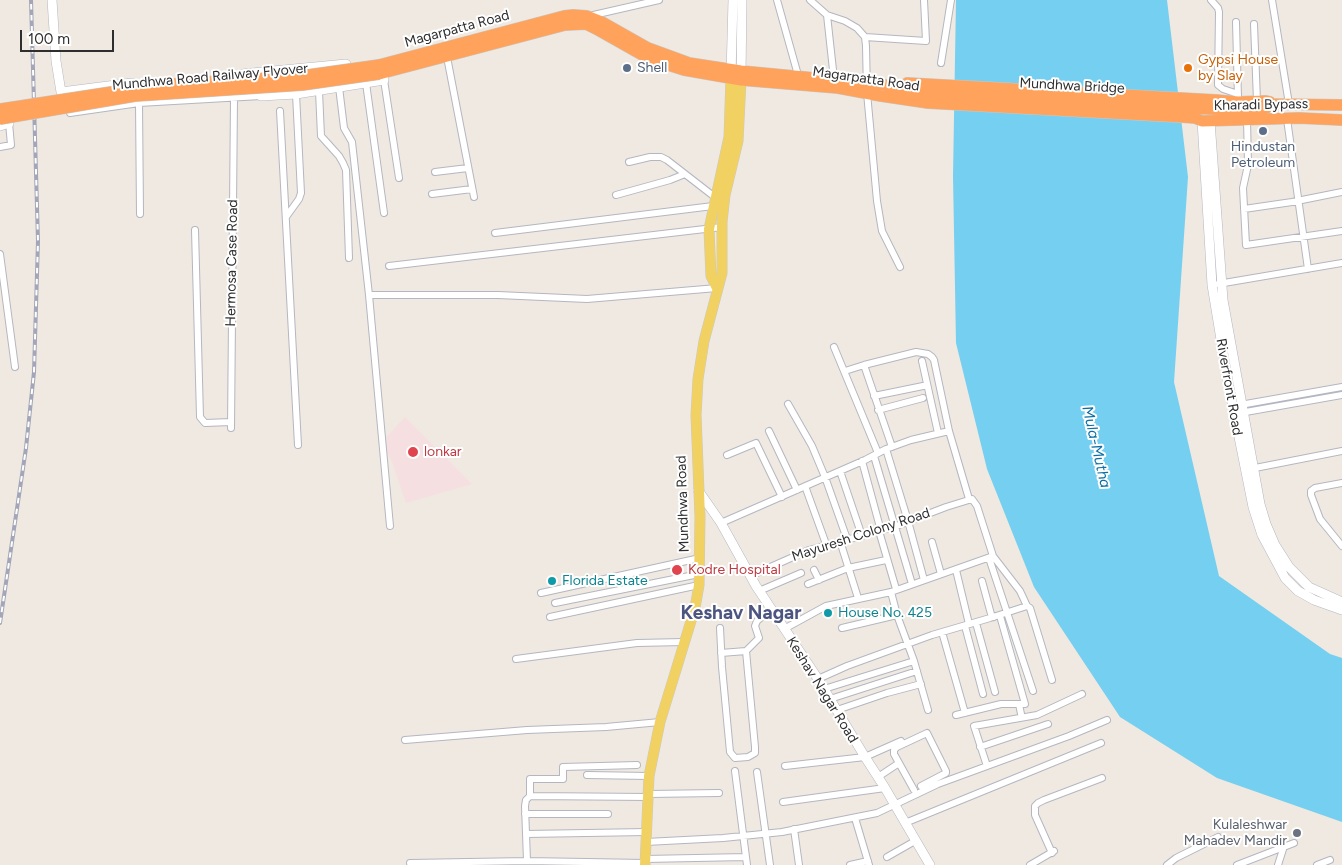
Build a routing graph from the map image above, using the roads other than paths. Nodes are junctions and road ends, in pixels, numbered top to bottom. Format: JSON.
{"nodes":[{"id":1,"x":52,"y":0,"type":"edge"},
{"id":2,"x":659,"y":0,"type":"edge"},
{"id":3,"x":733,"y":0,"type":"edge"},
{"id":4,"x":742,"y":0,"type":"edge"},
{"id":5,"x":777,"y":0,"type":"edge"},
{"id":6,"x":810,"y":0,"type":"edge"},
{"id":7,"x":924,"y":0,"type":"edge"},
{"id":8,"x":951,"y":0,"type":"edge"},
{"id":9,"x":1211,"y":0,"type":"edge"},
{"id":10,"x":1272,"y":0,"type":"edge"},
{"id":11,"x":827,"y":15,"type":"junction"},
{"id":12,"x":588,"y":16,"type":"junction"},
{"id":13,"x":1236,"y":22,"type":"dead end"},
{"id":14,"x":1254,"y":24,"type":"dead end"},
{"id":15,"x":865,"y":37,"type":"junction"},
{"id":16,"x":447,"y":57,"type":"junction"},
{"id":17,"x":941,"y":63,"type":"dead end"},
{"id":18,"x":385,"y":71,"type":"junction"},
{"id":19,"x":259,"y":73,"type":"junction"},
{"id":20,"x":736,"y":74,"type":"junction"},
{"id":21,"x":798,"y":75,"type":"junction"},
{"id":22,"x":834,"y":79,"type":"junction"},
{"id":23,"x":366,"y":83,"type":"junction"},
{"id":24,"x":339,"y":87,"type":"junction"},
{"id":25,"x":867,"y":88,"type":"junction"},
{"id":26,"x":318,"y":91,"type":"junction"},
{"id":27,"x":296,"y":94,"type":"junction"},
{"id":28,"x":260,"y":96,"type":"junction"},
{"id":29,"x":929,"y":97,"type":"junction"},
{"id":30,"x":234,"y":98,"type":"junction"},
{"id":31,"x":1238,"y":98,"type":"junction"},
{"id":32,"x":1257,"y":101,"type":"junction"},
{"id":33,"x":139,"y":103,"type":"junction"},
{"id":34,"x":1274,"y":104,"type":"junction"},
{"id":35,"x":1289,"y":104,"type":"junction"},
{"id":36,"x":0,"y":105,"type":"edge"},
{"id":37,"x":1342,"y":105,"type":"edge"},
{"id":38,"x":0,"y":110,"type":"edge"},
{"id":39,"x":280,"y":111,"type":"dead end"},
{"id":40,"x":68,"y":113,"type":"dead end"},
{"id":41,"x":1210,"y":113,"type":"junction"},
{"id":42,"x":1286,"y":119,"type":"junction"},
{"id":43,"x":1248,"y":120,"type":"junction"},
{"id":44,"x":1342,"y":120,"type":"edge"},
{"id":45,"x":4,"y":121,"type":"edge"},
{"id":46,"x":0,"y":126,"type":"edge"},
{"id":47,"x":0,"y":147,"type":"edge"},
{"id":48,"x":629,"y":162,"type":"dead end"},
{"id":49,"x":468,"y":168,"type":"junction"},
{"id":50,"x":435,"y":172,"type":"dead end"},
{"id":51,"x":685,"y":174,"type":"junction"},
{"id":52,"x":399,"y":178,"type":"dead end"},
{"id":53,"x":472,"y":189,"type":"junction"},
{"id":54,"x":1342,"y":192,"type":"edge"},
{"id":55,"x":432,"y":194,"type":"dead end"},
{"id":56,"x":616,"y":195,"type":"dead end"},
{"id":57,"x":474,"y":197,"type":"dead end"},
{"id":58,"x":1297,"y":201,"type":"junction"},
{"id":59,"x":714,"y":202,"type":"junction"},
{"id":60,"x":1244,"y":209,"type":"junction"},
{"id":61,"x":384,"y":213,"type":"dead end"},
{"id":62,"x":140,"y":214,"type":"dead end"},
{"id":63,"x":286,"y":217,"type":"junction"},
{"id":64,"x":722,"y":227,"type":"junction"},
{"id":65,"x":709,"y":229,"type":"junction"},
{"id":66,"x":195,"y":230,"type":"dead end"},
{"id":67,"x":1342,"y":231,"type":"edge"},
{"id":68,"x":495,"y":233,"type":"dead end"},
{"id":69,"x":1303,"y":238,"type":"junction"},
{"id":70,"x":0,"y":254,"type":"edge"},
{"id":71,"x":349,"y":258,"type":"dead end"},
{"id":72,"x":1342,"y":263,"type":"edge"},
{"id":73,"x":388,"y":266,"type":"dead end"},
{"id":74,"x":900,"y":267,"type":"dead end"},
{"id":75,"x":1308,"y":270,"type":"junction"},
{"id":76,"x":1217,"y":284,"type":"junction"},
{"id":77,"x":717,"y":288,"type":"junction"},
{"id":78,"x":368,"y":295,"type":"junction"},
{"id":79,"x":834,"y":348,"type":"dead end"},
{"id":80,"x":922,"y":361,"type":"dead end"},
{"id":81,"x":864,"y":365,"type":"junction"},
{"id":82,"x":15,"y":367,"type":"dead end"},
{"id":83,"x":845,"y":371,"type":"junction"},
{"id":84,"x":923,"y":386,"type":"dead end"},
{"id":85,"x":1342,"y":387,"type":"edge"},
{"id":86,"x":1342,"y":394,"type":"edge"},
{"id":87,"x":874,"y":396,"type":"junction"},
{"id":88,"x":923,"y":398,"type":"dead end"},
{"id":89,"x":788,"y":404,"type":"dead end"},
{"id":90,"x":1238,"y":409,"type":"junction"},
{"id":91,"x":878,"y":410,"type":"junction"},
{"id":92,"x":769,"y":431,"type":"dead end"},
{"id":93,"x":949,"y":431,"type":"junction"},
{"id":94,"x":938,"y":433,"type":"junction"},
{"id":95,"x":298,"y":445,"type":"dead end"},
{"id":96,"x":889,"y":448,"type":"junction"},
{"id":97,"x":1342,"y":451,"type":"edge"},
{"id":98,"x":876,"y":454,"type":"junction"},
{"id":99,"x":727,"y":455,"type":"dead end"},
{"id":100,"x":862,"y":461,"type":"junction"},
{"id":101,"x":1249,"y":469,"type":"junction"},
{"id":102,"x":840,"y":471,"type":"junction"},
{"id":103,"x":825,"y":477,"type":"junction"},
{"id":104,"x":1342,"y":483,"type":"edge"},
{"id":105,"x":805,"y":486,"type":"junction"},
{"id":106,"x":698,"y":490,"type":"junction"},
{"id":107,"x":797,"y":490,"type":"junction"},
{"id":108,"x":782,"y":497,"type":"junction"},
{"id":109,"x":969,"y":499,"type":"junction"},
{"id":110,"x":908,"y":521,"type":"junction"},
{"id":111,"x":721,"y":523,"type":"junction"},
{"id":112,"x":390,"y":526,"type":"dead end"},
{"id":113,"x":894,"y":527,"type":"junction"},
{"id":114,"x":880,"y":531,"type":"junction"},
{"id":115,"x":862,"y":536,"type":"junction"},
{"id":116,"x":847,"y":539,"type":"junction"},
{"id":117,"x":840,"y":541,"type":"junction"},
{"id":118,"x":932,"y":542,"type":"dead end"},
{"id":119,"x":826,"y":544,"type":"junction"},
{"id":120,"x":1342,"y":546,"type":"edge"},
{"id":121,"x":991,"y":557,"type":"junction"},
{"id":122,"x":700,"y":558,"type":"junction"},
{"id":123,"x":886,"y":560,"type":"junction"},
{"id":124,"x":848,"y":568,"type":"junction"},
{"id":125,"x":814,"y":570,"type":"dead end"},
{"id":126,"x":956,"y":570,"type":"junction"},
{"id":127,"x":801,"y":572,"type":"dead end"},
{"id":128,"x":699,"y":574,"type":"junction"},
{"id":129,"x":941,"y":574,"type":"junction"},
{"id":130,"x":750,"y":576,"type":"junction"},
{"id":131,"x":819,"y":580,"type":"junction"},
{"id":132,"x":924,"y":580,"type":"junction"},
{"id":133,"x":982,"y":581,"type":"dead end"},
{"id":134,"x":808,"y":584,"type":"dead end"},
{"id":135,"x":912,"y":584,"type":"junction"},
{"id":136,"x":699,"y":585,"type":"junction"},
{"id":137,"x":894,"y":590,"type":"junction"},
{"id":138,"x":759,"y":591,"type":"junction"},
{"id":139,"x":541,"y":592,"type":"dead end"},
{"id":140,"x":858,"y":598,"type":"junction"},
{"id":141,"x":1342,"y":602,"type":"edge"},
{"id":142,"x":555,"y":603,"type":"dead end"},
{"id":143,"x":1027,"y":606,"type":"junction"},
{"id":144,"x":771,"y":609,"type":"junction"},
{"id":145,"x":1342,"y":610,"type":"edge"},
{"id":146,"x":1008,"y":612,"type":"junction"},
{"id":147,"x":897,"y":615,"type":"junction"},
{"id":148,"x":997,"y":616,"type":"junction"},
{"id":149,"x":550,"y":617,"type":"dead end"},
{"id":150,"x":970,"y":624,"type":"junction"},
{"id":151,"x":720,"y":628,"type":"dead end"},
{"id":152,"x":842,"y":628,"type":"dead end"},
{"id":153,"x":784,"y":629,"type":"junction"},
{"id":154,"x":942,"y":632,"type":"junction"},
{"id":155,"x":684,"y":642,"type":"junction"},
{"id":156,"x":907,"y":644,"type":"junction"},
{"id":157,"x":746,"y":651,"type":"junction"},
{"id":158,"x":721,"y":653,"type":"junction"},
{"id":159,"x":1021,"y":657,"type":"junction"},
{"id":160,"x":516,"y":659,"type":"dead end"},
{"id":161,"x":1012,"y":660,"type":"junction"},
{"id":162,"x":914,"y":661,"type":"junction"},
{"id":163,"x":917,"y":671,"type":"junction"},
{"id":164,"x":818,"y":679,"type":"junction"},
{"id":165,"x":1052,"y":680,"type":"dead end"},
{"id":166,"x":921,"y":684,"type":"junction"},
{"id":167,"x":824,"y":689,"type":"junction"},
{"id":168,"x":1033,"y":691,"type":"dead end"},
{"id":169,"x":996,"y":692,"type":"dead end"},
{"id":170,"x":984,"y":694,"type":"dead end"},
{"id":171,"x":1082,"y":694,"type":"dead end"},
{"id":172,"x":830,"y":699,"type":"junction"},
{"id":173,"x":1019,"y":704,"type":"junction"},
{"id":174,"x":837,"y":710,"type":"junction"},
{"id":175,"x":928,"y":710,"type":"dead end"},
{"id":176,"x":965,"y":713,"type":"junction"},
{"id":177,"x":1021,"y":714,"type":"dead end"},
{"id":178,"x":956,"y":715,"type":"dead end"},
{"id":179,"x":1107,"y":720,"type":"dead end"},
{"id":180,"x":660,"y":722,"type":"junction"},
{"id":181,"x":1048,"y":724,"type":"dead end"},
{"id":182,"x":405,"y":740,"type":"dead end"},
{"id":183,"x":902,"y":740,"type":"dead end"},
{"id":184,"x":1101,"y":743,"type":"dead end"},
{"id":185,"x":980,"y":747,"type":"junction"},
{"id":186,"x":865,"y":757,"type":"junction"},
{"id":187,"x":899,"y":763,"type":"junction"},
{"id":188,"x":637,"y":765,"type":"dead end"},
{"id":189,"x":785,"y":766,"type":"dead end"},
{"id":190,"x":987,"y":766,"type":"junction"},
{"id":191,"x":735,"y":771,"type":"dead end"},
{"id":192,"x":757,"y":772,"type":"dead end"},
{"id":193,"x":587,"y":775,"type":"dead end"},
{"id":194,"x":650,"y":776,"type":"junction"},
{"id":195,"x":878,"y":777,"type":"junction"},
{"id":196,"x":1102,"y":778,"type":"dead end"},
{"id":197,"x":921,"y":786,"type":"dead end"},
{"id":198,"x":885,"y":788,"type":"junction"},
{"id":199,"x":914,"y":790,"type":"dead end"},
{"id":200,"x":719,"y":793,"type":"dead end"},
{"id":201,"x":530,"y":796,"type":"junction"},
{"id":202,"x":649,"y":796,"type":"junction"},
{"id":203,"x":783,"y":802,"type":"dead end"},
{"id":204,"x":895,"y":805,"type":"junction"},
{"id":205,"x":525,"y":814,"type":"junction"},
{"id":206,"x":608,"y":814,"type":"dead end"},
{"id":207,"x":856,"y":818,"type":"junction"},
{"id":208,"x":905,"y":824,"type":"junction"},
{"id":209,"x":794,"y":830,"type":"junction"},
{"id":210,"x":526,"y":834,"type":"junction"},
{"id":211,"x":766,"y":834,"type":"junction"},
{"id":212,"x":744,"y":836,"type":"junction"},
{"id":213,"x":646,"y":837,"type":"junction"},
{"id":214,"x":1218,"y":837,"type":"dead end"},
{"id":215,"x":914,"y":841,"type":"junction"},
{"id":216,"x":1294,"y":843,"type":"dead end"},
{"id":217,"x":1284,"y":846,"type":"junction"},
{"id":218,"x":746,"y":857,"type":"junction"},
{"id":219,"x":888,"y":857,"type":"dead end"},
{"id":220,"x":1330,"y":860,"type":"dead end"},
{"id":221,"x":527,"y":861,"type":"junction"},
{"id":222,"x":410,"y":863,"type":"dead end"},
{"id":223,"x":645,"y":863,"type":"edge"},
{"id":224,"x":869,"y":863,"type":"edge"},
{"id":225,"x":581,"y":864,"type":"edge"},
{"id":226,"x":747,"y":865,"type":"edge"},
{"id":227,"x":770,"y":865,"type":"edge"},
{"id":228,"x":799,"y":865,"type":"edge"},
{"id":229,"x":850,"y":865,"type":"edge"},
{"id":230,"x":930,"y":865,"type":"edge"},
{"id":231,"x":1030,"y":865,"type":"edge"},
{"id":232,"x":1167,"y":865,"type":"edge"},
{"id":233,"x":1237,"y":865,"type":"edge"},
{"id":234,"x":1278,"y":865,"type":"edge"},
{"id":235,"x":1317,"y":865,"type":"edge"}],
"edges":[{"from":1,"to":19,"type":"street"},
{"from":2,"to":12,"type":"street"},
{"from":3,"to":20,"type":"street","name":"Mundhwa Road"},
{"from":4,"to":20,"type":"street"},
{"from":5,"to":21,"type":"street"},
{"from":6,"to":11,"type":"street"},
{"from":7,"to":15,"type":"street"},
{"from":8,"to":17,"type":"street"},
{"from":9,"to":31,"type":"street"},
{"from":10,"to":35,"type":"street"},
{"from":11,"to":15,"type":"street"},
{"from":11,"to":22,"type":"street"},
{"from":12,"to":18,"type":"highway","name":"Magarpatta Road"},
{"from":12,"to":20,"type":"highway","name":"Magarpatta Road"},
{"from":13,"to":31,"type":"street"},
{"from":14,"to":32,"type":"street"},
{"from":15,"to":25,"type":"street"},
{"from":16,"to":18,"type":"highway","name":"Magarpatta Road"},
{"from":16,"to":20,"type":"highway","name":"Magarpatta Road"},
{"from":16,"to":49,"type":"street"},
{"from":18,"to":19,"type":"street"},
{"from":18,"to":23,"type":"street"},
{"from":18,"to":38,"type":"highway","name":"Mundhwa Road Railway Flyover","bridge":true},
{"from":18,"to":45,"type":"highway","name":"Mundhwa Road Railway Flyover","bridge":true},
{"from":18,"to":52,"type":"street"},
{"from":19,"to":28,"type":"street"},
{"from":20,"to":21,"type":"highway","name":"Magarpatta Road"},
{"from":20,"to":25,"type":"highway","name":"Magarpatta Road"},
{"from":20,"to":59,"type":"main road","name":"Mundhwa Road"},
{"from":20,"to":64,"type":"main road","name":"Mundhwa Road"},
{"from":21,"to":22,"type":"highway","name":"Magarpatta Road"},
{"from":22,"to":25,"type":"highway","name":"Magarpatta Road"},
{"from":23,"to":24,"type":"street"},
{"from":23,"to":61,"type":"street"},
{"from":24,"to":26,"type":"street"},
{"from":24,"to":78,"type":"street"},
{"from":25,"to":29,"type":"highway"},
{"from":25,"to":74,"type":"street"},
{"from":26,"to":27,"type":"street"},
{"from":26,"to":71,"type":"street"},
{"from":27,"to":28,"type":"street"},
{"from":27,"to":63,"type":"street"},
{"from":28,"to":30,"type":"street"},
{"from":29,"to":41,"type":"highway","name":"Mundhwa Bridge"},
{"from":29,"to":41,"type":"highway"},
{"from":30,"to":33,"type":"street"},
{"from":30,"to":66,"type":"street","name":"Hermosa Case Road"},
{"from":31,"to":32,"type":"highway"},
{"from":31,"to":41,"type":"highway"},
{"from":32,"to":34,"type":"highway"},
{"from":33,"to":40,"type":"street"},
{"from":33,"to":62,"type":"street"},
{"from":34,"to":35,"type":"highway","name":"Kharadi Bypass"},
{"from":34,"to":41,"type":"highway","name":"Kharadi Bypass"},
{"from":35,"to":37,"type":"highway","name":"Kharadi Bypass"},
{"from":36,"to":45,"type":"street"},
{"from":39,"to":63,"type":"street"},
{"from":41,"to":43,"type":"highway","name":"Kharadi Bypass"},
{"from":41,"to":76,"type":"street","name":"Riverfront Road"},
{"from":42,"to":43,"type":"highway","name":"Kharadi Bypass"},
{"from":42,"to":44,"type":"highway","name":"Kharadi Bypass"},
{"from":42,"to":58,"type":"street"},
{"from":43,"to":60,"type":"street"},
{"from":45,"to":46,"type":"street"},
{"from":45,"to":47,"type":"street"},
{"from":48,"to":51,"type":"street"},
{"from":49,"to":50,"type":"street"},
{"from":49,"to":53,"type":"street"},
{"from":51,"to":56,"type":"street"},
{"from":51,"to":59,"type":"street"},
{"from":53,"to":55,"type":"street"},
{"from":53,"to":57,"type":"street"},
{"from":54,"to":58,"type":"street"},
{"from":58,"to":60,"type":"street"},
{"from":58,"to":69,"type":"street"},
{"from":59,"to":65,"type":"main road","name":"Mundhwa Road"},
{"from":59,"to":68,"type":"street"},
{"from":60,"to":69,"type":"street"},
{"from":63,"to":95,"type":"street"},
{"from":64,"to":65,"type":"street"},
{"from":64,"to":77,"type":"main road","name":"Mundhwa Road"},
{"from":65,"to":73,"type":"street"},
{"from":65,"to":77,"type":"main road","name":"Mundhwa Road"},
{"from":67,"to":69,"type":"street"},
{"from":69,"to":75,"type":"street"},
{"from":70,"to":82,"type":"street"},
{"from":72,"to":75,"type":"street"},
{"from":75,"to":76,"type":"street"},
{"from":76,"to":90,"type":"street","name":"Riverfront Road"},
{"from":77,"to":78,"type":"street"},
{"from":77,"to":106,"type":"main road","name":"Mundhwa Road"},
{"from":78,"to":112,"type":"street"},
{"from":79,"to":83,"type":"street"},
{"from":80,"to":94,"type":"street"},
{"from":81,"to":83,"type":"street"},
{"from":81,"to":87,"type":"street"},
{"from":81,"to":93,"type":"street"},
{"from":83,"to":98,"type":"street"},
{"from":84,"to":87,"type":"street"},
{"from":85,"to":90,"type":"street"},
{"from":86,"to":90,"type":"street"},
{"from":87,"to":91,"type":"street"},
{"from":88,"to":91,"type":"street"},
{"from":89,"to":103,"type":"street"},
{"from":90,"to":101,"type":"street","name":"Riverfront Road"},
{"from":91,"to":96,"type":"street"},
{"from":92,"to":107,"type":"street"},
{"from":93,"to":94,"type":"street"},
{"from":93,"to":109,"type":"street"},
{"from":94,"to":96,"type":"street"},
{"from":96,"to":98,"type":"street"},
{"from":96,"to":110,"type":"street"},
{"from":97,"to":101,"type":"street"},
{"from":98,"to":100,"type":"street"},
{"from":98,"to":113,"type":"street"},
{"from":99,"to":108,"type":"street"},
{"from":100,"to":102,"type":"street"},
{"from":100,"to":114,"type":"street"},
{"from":101,"to":141,"type":"street","name":"Riverfront Road"},
{"from":101,"to":145,"type":"street","name":"Riverfront Road"},
{"from":102,"to":103,"type":"street"},
{"from":102,"to":115,"type":"street"},
{"from":103,"to":105,"type":"street"},
{"from":103,"to":116,"type":"street"},
{"from":104,"to":120,"type":"street"},
{"from":105,"to":107,"type":"street"},
{"from":105,"to":119,"type":"street"},
{"from":106,"to":111,"type":"street","name":"Keshav Nagar Road"},
{"from":106,"to":122,"type":"main road","name":"Mundhwa Road"},
{"from":107,"to":108,"type":"street"},
{"from":108,"to":111,"type":"street"},
{"from":109,"to":110,"type":"street","name":"Mayuresh Colony Road"},
{"from":109,"to":121,"type":"street"},
{"from":110,"to":113,"type":"street","name":"Mayuresh Colony Road"},
{"from":110,"to":132,"type":"street"},
{"from":111,"to":130,"type":"street","name":"Keshav Nagar Road"},
{"from":113,"to":114,"type":"street","name":"Mayuresh Colony Road"},
{"from":113,"to":135,"type":"street"},
{"from":114,"to":115,"type":"street","name":"Mayuresh Colony Road"},
{"from":114,"to":123,"type":"street"},
{"from":115,"to":116,"type":"street","name":"Mayuresh Colony Road"},
{"from":116,"to":117,"type":"street","name":"Mayuresh Colony Road"},
{"from":117,"to":119,"type":"street","name":"Mayuresh Colony Road"},
{"from":117,"to":124,"type":"street"},
{"from":118,"to":129,"type":"street"},
{"from":119,"to":130,"type":"street","name":"Mayuresh Colony Road"},
{"from":121,"to":126,"type":"street"},
{"from":121,"to":143,"type":"street"},
{"from":121,"to":146,"type":"street"},
{"from":122,"to":128,"type":"main road","name":"Mundhwa Road"},
{"from":122,"to":139,"type":"street"},
{"from":123,"to":124,"type":"street"},
{"from":123,"to":137,"type":"street"},
{"from":124,"to":131,"type":"street"},
{"from":124,"to":140,"type":"street"},
{"from":125,"to":131,"type":"street"},
{"from":126,"to":129,"type":"street"},
{"from":126,"to":150,"type":"street"},
{"from":127,"to":138,"type":"street"},
{"from":128,"to":136,"type":"main road","name":"Mundhwa Road"},
{"from":128,"to":142,"type":"street"},
{"from":129,"to":132,"type":"street"},
{"from":130,"to":138,"type":"street","name":"Keshav Nagar Road"},
{"from":131,"to":134,"type":"street"},
{"from":132,"to":135,"type":"street"},
{"from":133,"to":148,"type":"street"},
{"from":135,"to":137,"type":"street"},
{"from":136,"to":149,"type":"street"},
{"from":136,"to":155,"type":"main road","name":"Mundhwa Road"},
{"from":137,"to":140,"type":"street"},
{"from":137,"to":147,"type":"street"},
{"from":138,"to":144,"type":"street","name":"Keshav Nagar Road"},
{"from":140,"to":153,"type":"street"},
{"from":143,"to":146,"type":"street"},
{"from":143,"to":165,"type":"street"},
{"from":144,"to":153,"type":"street","name":"Keshav Nagar Road"},
{"from":144,"to":157,"type":"street"},
{"from":146,"to":148,"type":"street"},
{"from":146,"to":159,"type":"street"},
{"from":147,"to":152,"type":"street"},
{"from":147,"to":156,"type":"street"},
{"from":148,"to":150,"type":"street"},
{"from":148,"to":161,"type":"street"},
{"from":150,"to":154,"type":"street"},
{"from":150,"to":169,"type":"street"},
{"from":150,"to":170,"type":"street"},
{"from":151,"to":158,"type":"street"},
{"from":153,"to":164,"type":"street","name":"Keshav Nagar Road"},
{"from":154,"to":156,"type":"street"},
{"from":154,"to":176,"type":"street"},
{"from":155,"to":160,"type":"street"},
{"from":155,"to":180,"type":"main road","name":"Mundhwa Road"},
{"from":156,"to":162,"type":"street"},
{"from":156,"to":164,"type":"street"},
{"from":157,"to":158,"type":"street"},
{"from":157,"to":158,"type":"street"},
{"from":159,"to":161,"type":"street"},
{"from":159,"to":168,"type":"street"},
{"from":161,"to":173,"type":"street"},
{"from":162,"to":163,"type":"street"},
{"from":162,"to":167,"type":"street"},
{"from":163,"to":166,"type":"street"},
{"from":163,"to":172,"type":"street"},
{"from":164,"to":167,"type":"street","name":"Keshav Nagar Road"},
{"from":166,"to":174,"type":"street"},
{"from":166,"to":175,"type":"street"},
{"from":167,"to":172,"type":"street","name":"Keshav Nagar Road"},
{"from":171,"to":185,"type":"street"},
{"from":172,"to":174,"type":"street","name":"Keshav Nagar Road"},
{"from":173,"to":176,"type":"street"},
{"from":173,"to":177,"type":"street"},
{"from":174,"to":186,"type":"street","name":"Keshav Nagar Road"},
{"from":176,"to":178,"type":"street"},
{"from":179,"to":190,"type":"street"},
{"from":180,"to":182,"type":"street"},
{"from":180,"to":194,"type":"main road","name":"Mundhwa Road"},
{"from":181,"to":185,"type":"street"},
{"from":183,"to":186,"type":"street"},
{"from":184,"to":208,"type":"street"},
{"from":185,"to":190,"type":"street"},
{"from":186,"to":189,"type":"street"},
{"from":186,"to":195,"type":"street","name":"Keshav Nagar Road"},
{"from":187,"to":195,"type":"street"},
{"from":187,"to":197,"type":"street"},
{"from":187,"to":199,"type":"street"},
{"from":188,"to":201,"type":"street"},
{"from":190,"to":204,"type":"street"},
{"from":191,"to":212,"type":"street"},
{"from":192,"to":211,"type":"street"},
{"from":193,"to":194,"type":"street"},
{"from":194,"to":202,"type":"main road","name":"Mundhwa Road"},
{"from":195,"to":198,"type":"street","name":"Keshav Nagar Road"},
{"from":196,"to":231,"type":"street"},
{"from":198,"to":203,"type":"street"},
{"from":198,"to":204,"type":"street","name":"Keshav Nagar Road"},
{"from":200,"to":202,"type":"street"},
{"from":201,"to":202,"type":"street"},
{"from":201,"to":205,"type":"street"},
{"from":202,"to":213,"type":"main road","name":"Mundhwa Road"},
{"from":204,"to":207,"type":"street"},
{"from":204,"to":208,"type":"street","name":"Keshav Nagar Road"},
{"from":205,"to":206,"type":"street"},
{"from":205,"to":210,"type":"street"},
{"from":207,"to":209,"type":"street"},
{"from":207,"to":224,"type":"street"},
{"from":208,"to":215,"type":"street","name":"Keshav Nagar Road"},
{"from":209,"to":211,"type":"street"},
{"from":209,"to":228,"type":"street"},
{"from":210,"to":213,"type":"street"},
{"from":210,"to":221,"type":"street"},
{"from":211,"to":212,"type":"street"},
{"from":211,"to":227,"type":"street"},
{"from":212,"to":213,"type":"street"},
{"from":212,"to":218,"type":"street"},
{"from":213,"to":223,"type":"main road","name":"Mundhwa Road"},
{"from":214,"to":232,"type":"street"},
{"from":215,"to":219,"type":"street"},
{"from":215,"to":230,"type":"street","name":"Keshav Nagar Road"},
{"from":216,"to":217,"type":"street"},
{"from":217,"to":233,"type":"street"},
{"from":217,"to":234,"type":"street"},
{"from":218,"to":223,"type":"street"},
{"from":218,"to":226,"type":"street"},
{"from":220,"to":235,"type":"street"},
{"from":221,"to":222,"type":"street"},
{"from":221,"to":225,"type":"street"},
{"from":223,"to":225,"type":"street"},
{"from":224,"to":229,"type":"street"}]}
